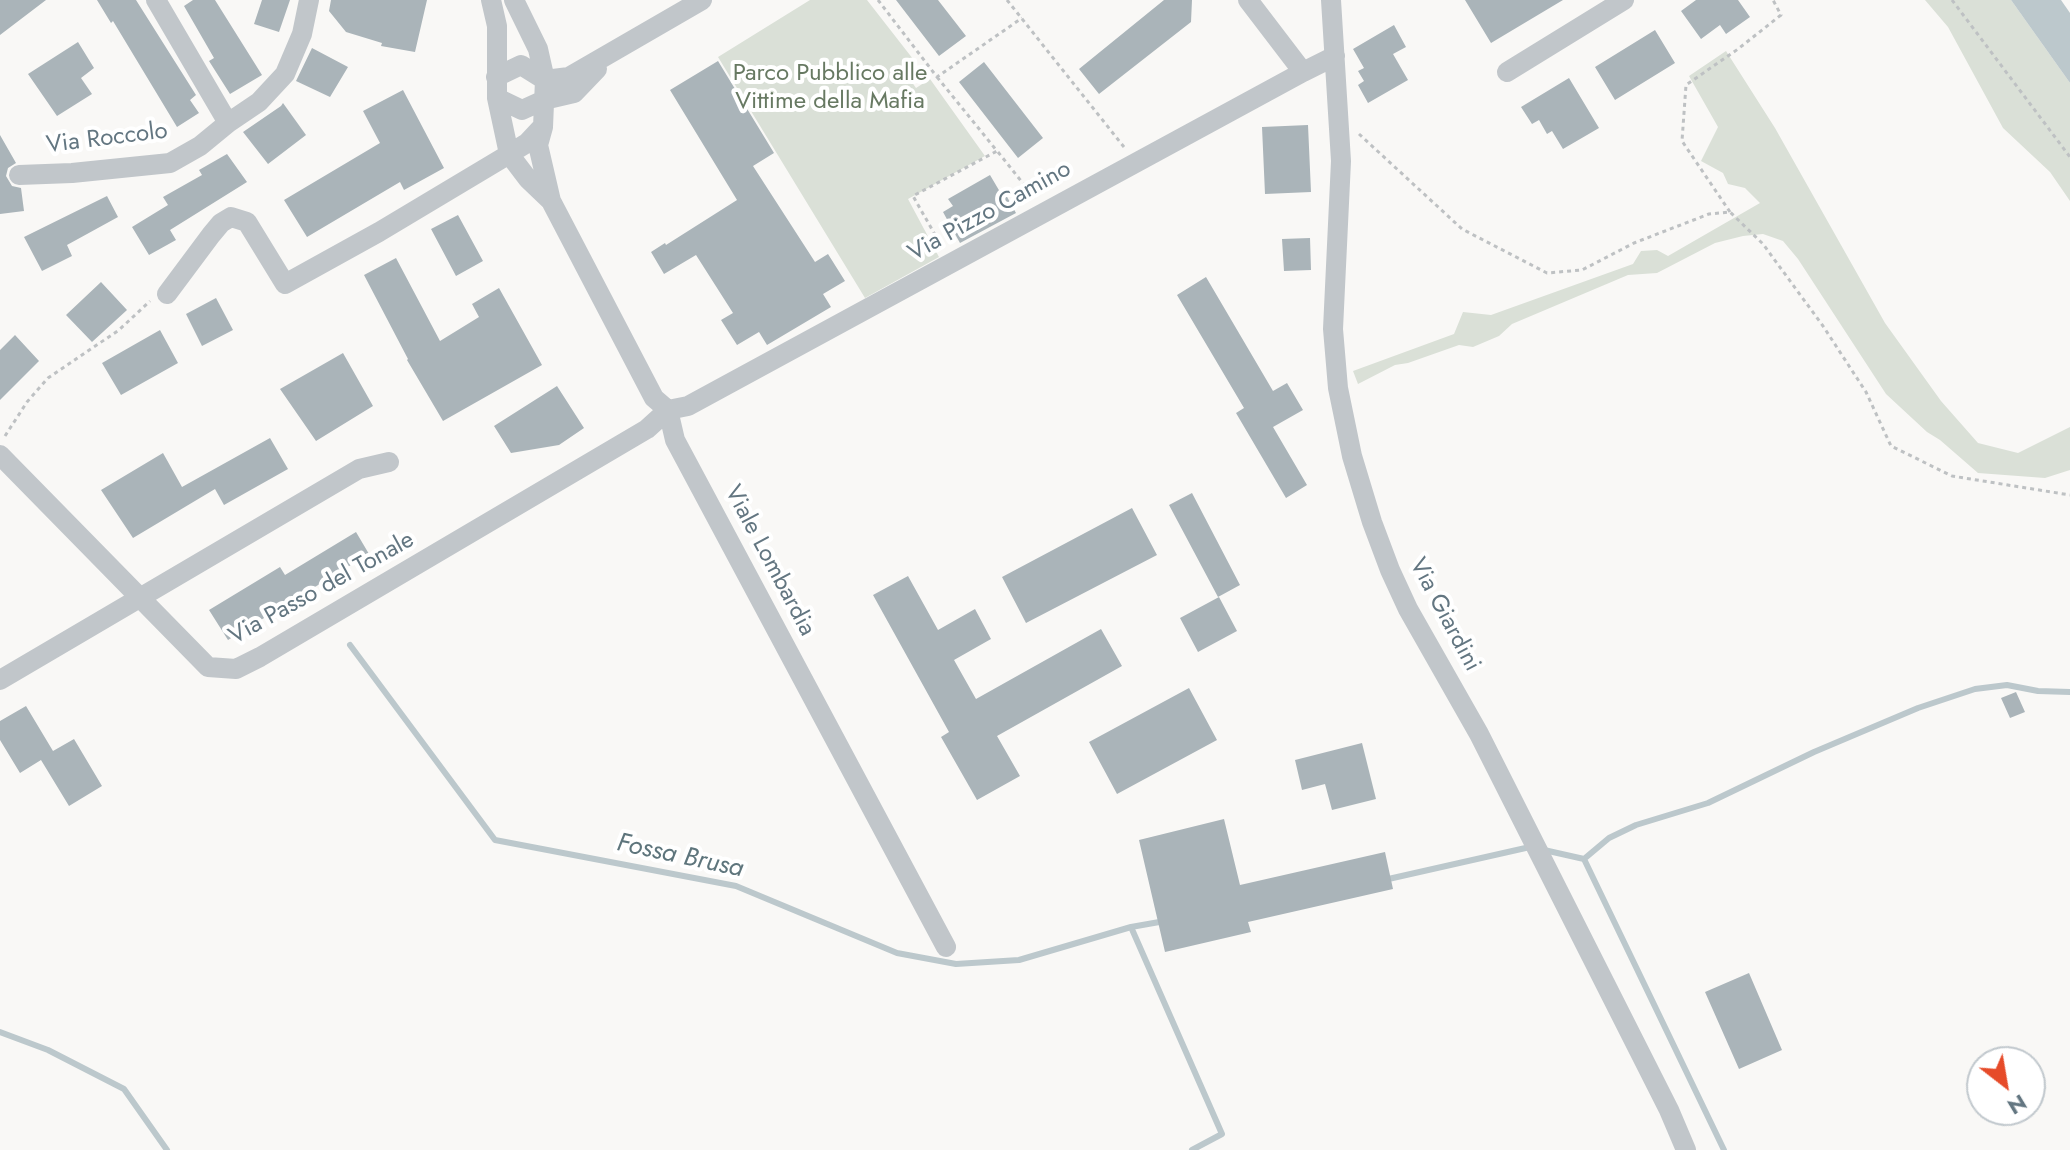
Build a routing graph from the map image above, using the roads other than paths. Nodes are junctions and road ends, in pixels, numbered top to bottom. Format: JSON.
{"nodes":[{"id":1,"x":156,"y":0,"type":"edge"},
{"id":2,"x":309,"y":0,"type":"edge"},
{"id":3,"x":491,"y":0,"type":"edge"},
{"id":4,"x":514,"y":0,"type":"edge"},
{"id":5,"x":702,"y":0,"type":"edge"},
{"id":6,"x":1248,"y":0,"type":"edge"},
{"id":7,"x":1331,"y":0,"type":"edge"},
{"id":8,"x":1624,"y":0,"type":"edge"},
{"id":9,"x":1335,"y":56,"type":"junction"},
{"id":10,"x":1303,"y":72,"type":"junction"},
{"id":11,"x":1507,"y":72,"type":"dead end"},
{"id":12,"x":496,"y":77,"type":"junction"},
{"id":13,"x":544,"y":90,"type":"junction"},
{"id":14,"x":497,"y":98,"type":"junction"},
{"id":15,"x":228,"y":123,"type":"junction"},
{"id":16,"x":543,"y":127,"type":"junction"},
{"id":17,"x":509,"y":154,"type":"junction"},
{"id":18,"x":19,"y":175,"type":"dead end"},
{"id":19,"x":551,"y":201,"type":"junction"},
{"id":20,"x":167,"y":294,"type":"road end"},
{"id":21,"x":668,"y":410,"type":"junction"},
{"id":22,"x":0,"y":455,"type":"edge"},
{"id":23,"x":389,"y":462,"type":"dead end"},
{"id":24,"x":139,"y":598,"type":"junction"},
{"id":25,"x":0,"y":680,"type":"edge"},
{"id":26,"x":946,"y":947,"type":"dead end"},
{"id":27,"x":1686,"y":1150,"type":"edge"}],
"edges":[{"from":1,"to":15,"type":"street"},
{"from":2,"to":15,"type":"street","name":"Via Roccolo"},
{"from":3,"to":12,"type":"street","name":"Viale Lombardia"},
{"from":4,"to":13,"type":"street","name":"Viale Lombardia"},
{"from":5,"to":13,"type":"street"},
{"from":6,"to":10,"type":"street"},
{"from":7,"to":9,"type":"street","name":"Via Giardini"},
{"from":8,"to":11,"type":"street"},
{"from":9,"to":10,"type":"street","name":"Via Pizzo Camino"},
{"from":9,"to":27,"type":"street","name":"Via Giardini"},
{"from":10,"to":21,"type":"street","name":"Via Pizzo Camino"},
{"from":12,"to":13,"type":"street"},
{"from":12,"to":14,"type":"street","name":"Viale Lombardia"},
{"from":13,"to":14,"type":"street"},
{"from":13,"to":16,"type":"street","name":"Viale Lombardia"},
{"from":14,"to":17,"type":"street","name":"Viale Lombardia"},
{"from":15,"to":18,"type":"street","name":"Via Roccolo"},
{"from":16,"to":17,"type":"street"},
{"from":16,"to":19,"type":"street","name":"Viale Lombardia"},
{"from":17,"to":19,"type":"street","name":"Viale Lombardia"},
{"from":17,"to":20,"type":"street"},
{"from":19,"to":21,"type":"street","name":"Viale Lombardia"},
{"from":21,"to":24,"type":"street","name":"Via Passo del Tonale"},
{"from":21,"to":26,"type":"street","name":"Viale Lombardia"},
{"from":22,"to":24,"type":"street","name":"Via Passo del Tonale"},
{"from":23,"to":24,"type":"street"},
{"from":24,"to":25,"type":"street"}]}
